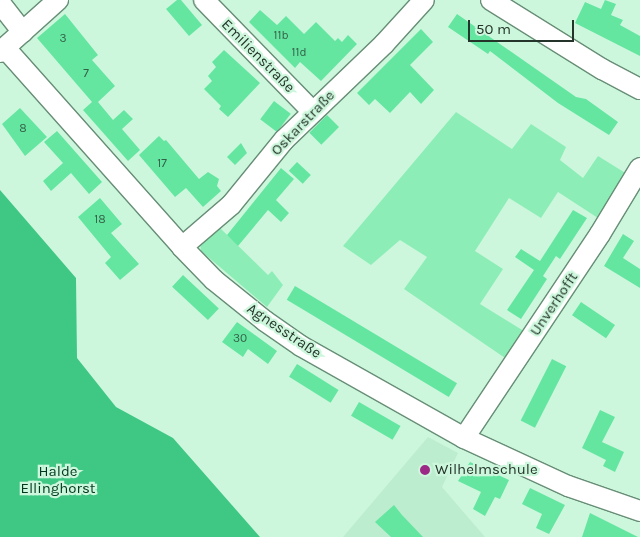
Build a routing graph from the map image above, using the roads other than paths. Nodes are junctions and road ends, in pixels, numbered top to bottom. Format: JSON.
{"nodes":[{"id":1,"x":58,"y":0,"type":"edge"},
{"id":2,"x":204,"y":0,"type":"edge"},
{"id":3,"x":424,"y":0,"type":"edge"},
{"id":4,"x":491,"y":0,"type":"edge"},
{"id":5,"x":0,"y":4,"type":"edge"},
{"id":6,"x":23,"y":32,"type":"junction"},
{"id":7,"x":2,"y":50,"type":"edge"},
{"id":8,"x":640,"y":89,"type":"edge"},
{"id":9,"x":312,"y":110,"type":"junction"},
{"id":10,"x":640,"y":168,"type":"edge"},
{"id":11,"x":182,"y":247,"type":"junction"},
{"id":12,"x":464,"y":438,"type":"junction"},
{"id":13,"x":640,"y":511,"type":"edge"}],
"edges":[{"from":1,"to":6,"type":"street"},
{"from":2,"to":9,"type":"street","name":"Emilienstraße"},
{"from":3,"to":9,"type":"street","name":"Oskarstraße"},
{"from":4,"to":8,"type":"street"},
{"from":5,"to":6,"type":"street"},
{"from":6,"to":7,"type":"street"},
{"from":7,"to":11,"type":"street","name":"Agnesstraße"},
{"from":9,"to":11,"type":"street","name":"Oskarstraße"},
{"from":10,"to":12,"type":"street","name":"Unverhofft"},
{"from":11,"to":12,"type":"street","name":"Agnesstraße"},
{"from":12,"to":13,"type":"street","name":"Agnesstraße"}]}
